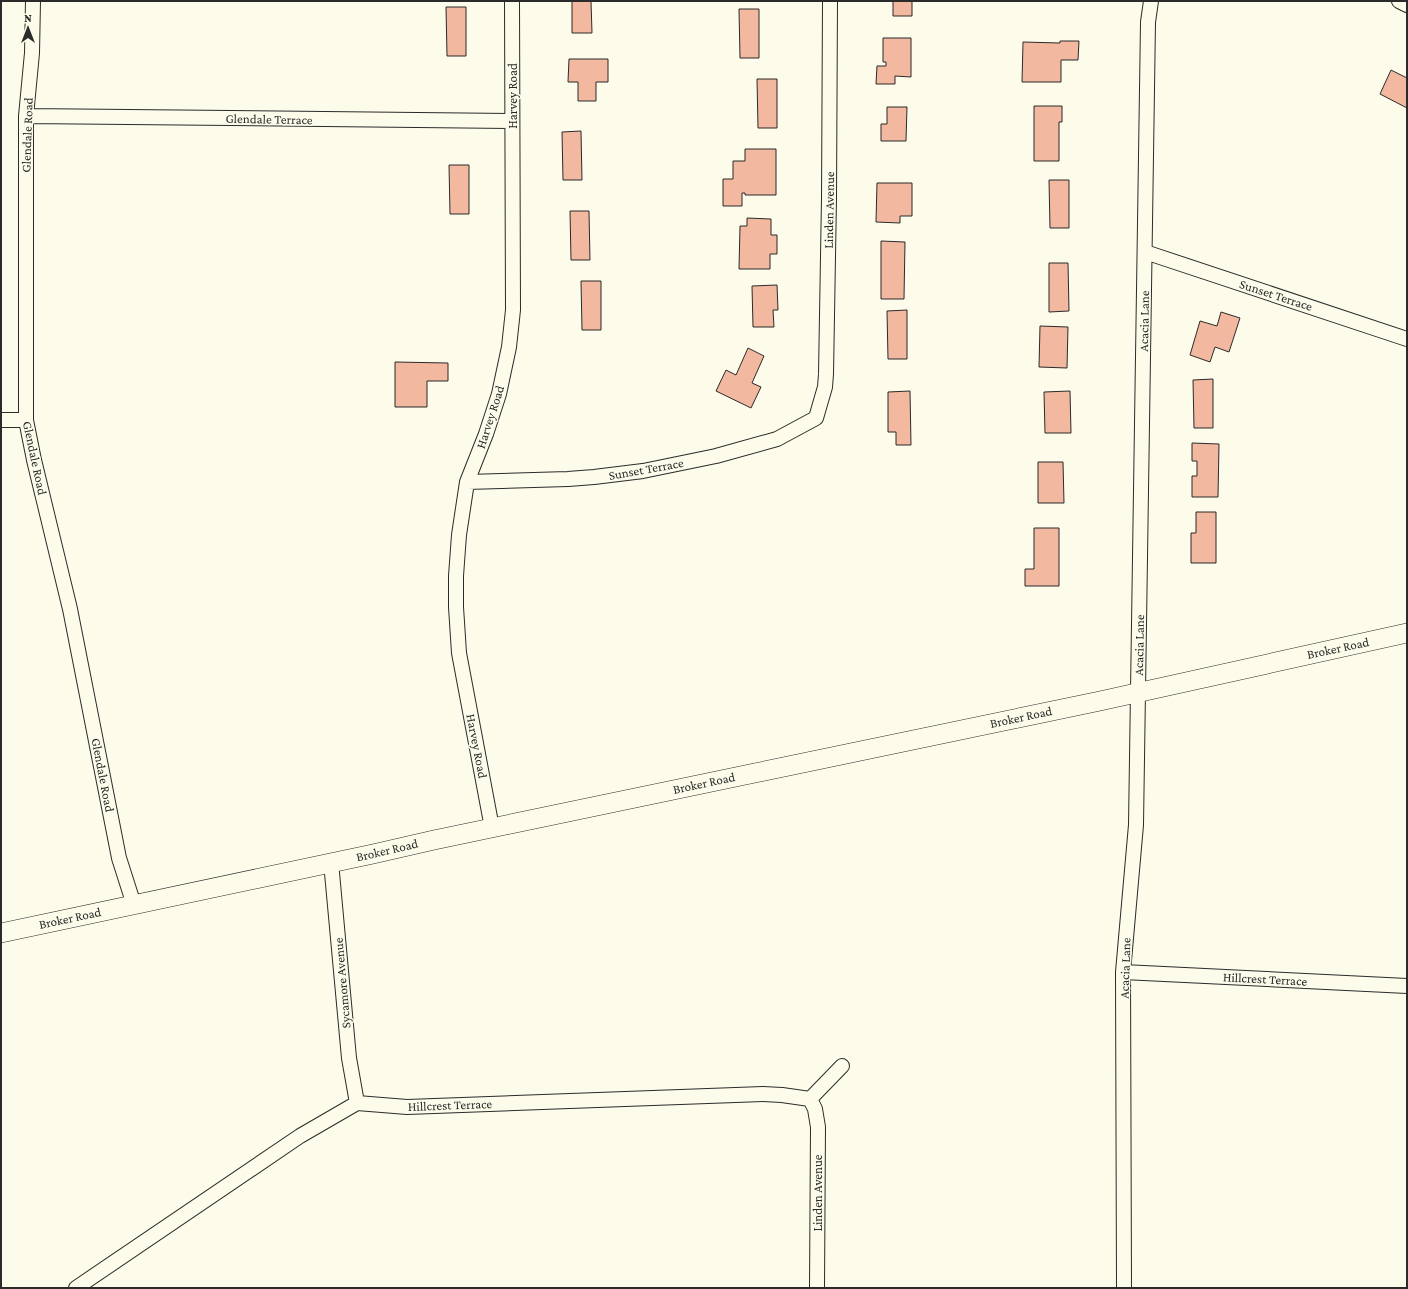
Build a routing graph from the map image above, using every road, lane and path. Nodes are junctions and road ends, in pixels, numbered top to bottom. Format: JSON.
{"nodes":[{"id":1,"x":33,"y":1,"type":"edge"},
{"id":2,"x":512,"y":1,"type":"edge"},
{"id":3,"x":830,"y":1,"type":"edge"},
{"id":4,"x":1151,"y":1,"type":"edge"},
{"id":5,"x":1399,"y":1,"type":"edge"},
{"id":6,"x":1407,"y":5,"type":"edge"},
{"id":7,"x":26,"y":116,"type":"junction"},
{"id":8,"x":512,"y":122,"type":"junction"},
{"id":9,"x":1145,"y":252,"type":"junction"},
{"id":10,"x":1407,"y":338,"type":"edge"},
{"id":11,"x":816,"y":418,"type":"joint"},
{"id":12,"x":1,"y":420,"type":"edge"},
{"id":13,"x":26,"y":420,"type":"junction"},
{"id":14,"x":467,"y":482,"type":"junction"},
{"id":15,"x":1407,"y":632,"type":"edge"},
{"id":16,"x":1138,"y":692,"type":"junction"},
{"id":17,"x":492,"y":828,"type":"junction"},
{"id":18,"x":331,"y":862,"type":"junction"},
{"id":19,"x":134,"y":905,"type":"junction"},
{"id":20,"x":1,"y":933,"type":"edge"},
{"id":21,"x":1123,"y":972,"type":"junction"},
{"id":22,"x":1407,"y":986,"type":"edge"},
{"id":23,"x":842,"y":1066,"type":"dead end"},
{"id":24,"x":810,"y":1098,"type":"junction"},
{"id":25,"x":358,"y":1103,"type":"junction"},
{"id":26,"x":76,"y":1288,"type":"edge"},
{"id":27,"x":817,"y":1288,"type":"edge"},
{"id":28,"x":1124,"y":1288,"type":"edge"}],
"edges":[{"from":1,"to":7,"type":"street","name":"Glendale Road"},
{"from":2,"to":8,"type":"street","name":"Harvey Road"},
{"from":3,"to":11,"type":"street","name":"Linden Avenue"},
{"from":4,"to":9,"type":"street","name":"Acacia Lane"},
{"from":5,"to":6,"type":"street"},
{"from":7,"to":8,"type":"street","name":"Glendale Terrace"},
{"from":7,"to":13,"type":"street","name":"Glendale Road"},
{"from":8,"to":14,"type":"street","name":"Harvey Road"},
{"from":9,"to":10,"type":"street","name":"Sunset Terrace"},
{"from":9,"to":16,"type":"street","name":"Acacia Lane"},
{"from":11,"to":14,"type":"street","name":"Sunset Terrace"},
{"from":12,"to":13,"type":"street"},
{"from":13,"to":19,"type":"street","name":"Glendale Road"},
{"from":14,"to":17,"type":"street","name":"Harvey Road"},
{"from":15,"to":16,"type":"street","name":"Broker Road"},
{"from":16,"to":17,"type":"street","name":"Broker Road"},
{"from":16,"to":21,"type":"street","name":"Acacia Lane"},
{"from":17,"to":18,"type":"street","name":"Broker Road"},
{"from":18,"to":19,"type":"street","name":"Broker Road"},
{"from":18,"to":25,"type":"street","name":"Sycamore Avenue"},
{"from":19,"to":20,"type":"street","name":"Broker Road"},
{"from":21,"to":22,"type":"street","name":"Hillcrest Terrace"},
{"from":21,"to":28,"type":"street","name":"Acacia Lane"},
{"from":23,"to":24,"type":"street"},
{"from":24,"to":25,"type":"street","name":"Hillcrest Terrace"},
{"from":24,"to":27,"type":"street","name":"Linden Avenue"},
{"from":25,"to":26,"type":"street"}]}
